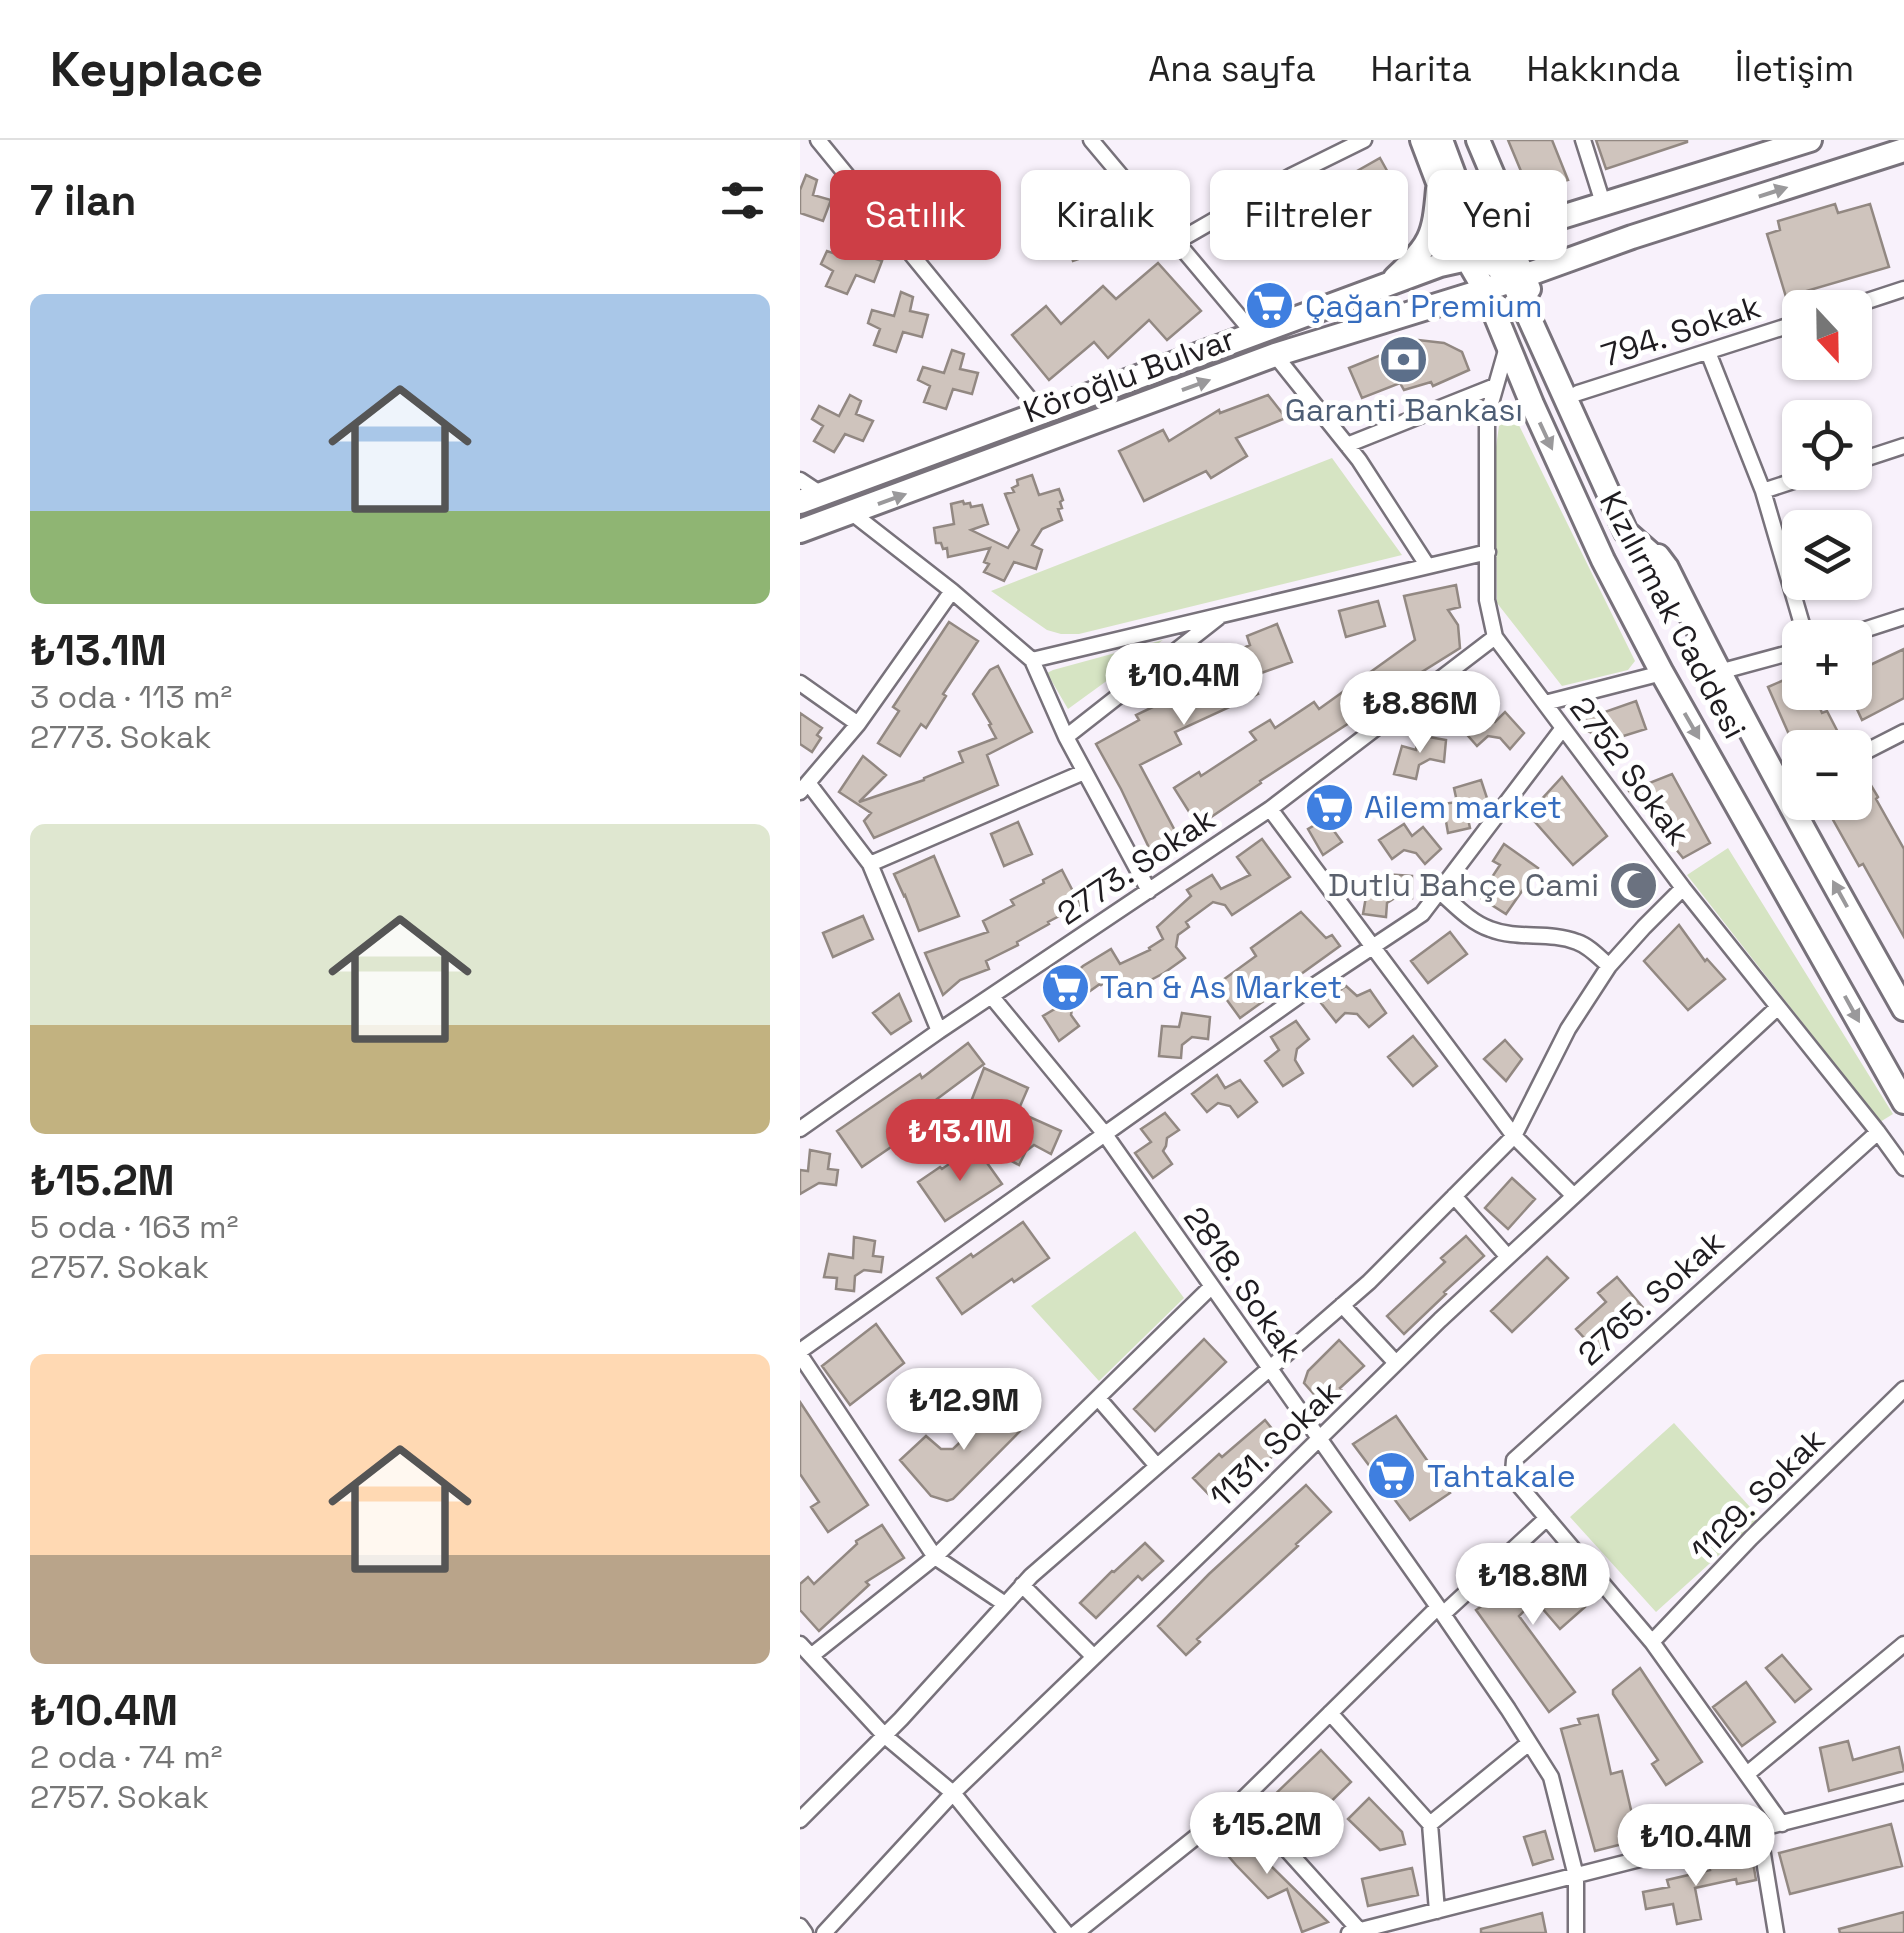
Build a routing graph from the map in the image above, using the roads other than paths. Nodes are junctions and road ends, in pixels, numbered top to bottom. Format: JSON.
{"nodes":[{"id":1,"x":818,"y":140,"type":"edge"},
{"id":2,"x":1091,"y":140,"type":"edge"},
{"id":3,"x":1364,"y":140,"type":"edge"},
{"id":4,"x":1422,"y":140,"type":"edge"},
{"id":5,"x":1441,"y":140,"type":"edge"},
{"id":6,"x":1478,"y":140,"type":"edge"},
{"id":7,"x":1583,"y":140,"type":"edge"},
{"id":8,"x":1810,"y":140,"type":"edge"},
{"id":9,"x":1904,"y":150,"type":"edge"},
{"id":10,"x":1117,"y":170,"type":"edge"},
{"id":11,"x":1433,"y":170,"type":"edge"},
{"id":12,"x":1452,"y":170,"type":"edge"},
{"id":13,"x":1491,"y":170,"type":"edge"},
{"id":14,"x":1603,"y":202,"type":"junction"},
{"id":15,"x":1567,"y":215,"type":"edge"},
{"id":16,"x":1190,"y":235,"type":"edge"},
{"id":17,"x":1428,"y":241,"type":"edge"},
{"id":18,"x":1190,"y":257,"type":"edge"},
{"id":19,"x":1450,"y":260,"type":"edge"},
{"id":20,"x":1474,"y":260,"type":"edge"},
{"id":21,"x":1488,"y":260,"type":"edge"},
{"id":22,"x":1517,"y":260,"type":"edge"},
{"id":23,"x":1517,"y":272,"type":"junction"},
{"id":24,"x":1390,"y":282,"type":"junction"},
{"id":25,"x":1904,"y":289,"type":"edge"},
{"id":26,"x":1485,"y":290,"type":"junction"},
{"id":27,"x":1872,"y":299,"type":"edge"},
{"id":28,"x":1782,"y":328,"type":"edge"},
{"id":29,"x":1254,"y":334,"type":"junction"},
{"id":30,"x":1507,"y":346,"type":"junction"},
{"id":31,"x":1708,"y":352,"type":"junction"},
{"id":32,"x":1275,"y":355,"type":"junction"},
{"id":33,"x":1496,"y":386,"type":"junction"},
{"id":34,"x":1578,"y":393,"type":"junction"},
{"id":35,"x":1042,"y":414,"type":"junction"},
{"id":36,"x":1346,"y":445,"type":"junction"},
{"id":37,"x":1904,"y":446,"type":"edge"},
{"id":38,"x":1872,"y":456,"type":"edge"},
{"id":39,"x":800,"y":480,"type":"edge"},
{"id":40,"x":1782,"y":485,"type":"edge"},
{"id":41,"x":1764,"y":491,"type":"junction"},
{"id":42,"x":810,"y":498,"type":"edge"},
{"id":43,"x":852,"y":513,"type":"junction"},
{"id":44,"x":800,"y":532,"type":"edge"},
{"id":45,"x":1488,"y":552,"type":"junction"},
{"id":46,"x":1427,"y":564,"type":"junction"},
{"id":47,"x":1667,"y":568,"type":"junction"},
{"id":48,"x":952,"y":591,"type":"junction"},
{"id":49,"x":1224,"y":613,"type":"junction"},
{"id":50,"x":1904,"y":617,"type":"edge"},
{"id":51,"x":1801,"y":620,"type":"edge"},
{"id":52,"x":1872,"y":627,"type":"edge"},
{"id":53,"x":1495,"y":637,"type":"junction"},
{"id":54,"x":1782,"y":655,"type":"edge"},
{"id":55,"x":1032,"y":660,"type":"junction"},
{"id":56,"x":1662,"y":672,"type":"junction"},
{"id":57,"x":1719,"y":672,"type":"junction"},
{"id":58,"x":800,"y":684,"type":"edge"},
{"id":59,"x":1545,"y":703,"type":"junction"},
{"id":60,"x":858,"y":724,"type":"junction"},
{"id":61,"x":1563,"y":728,"type":"junction"},
{"id":62,"x":1904,"y":732,"type":"edge"},
{"id":63,"x":1066,"y":736,"type":"junction"},
{"id":64,"x":1872,"y":748,"type":"edge"},
{"id":65,"x":1084,"y":772,"type":"junction"},
{"id":66,"x":1782,"y":773,"type":"edge"},
{"id":67,"x":804,"y":788,"type":"edge"},
{"id":68,"x":1270,"y":809,"type":"junction"},
{"id":69,"x":1808,"y":820,"type":"edge"},
{"id":70,"x":870,"y":864,"type":"junction"},
{"id":71,"x":1683,"y":888,"type":"junction"},
{"id":72,"x":1149,"y":891,"type":"junction"},
{"id":73,"x":1440,"y":891,"type":"junction"},
{"id":74,"x":1371,"y":946,"type":"junction"},
{"id":75,"x":1608,"y":966,"type":"junction"},
{"id":76,"x":992,"y":997,"type":"junction"},
{"id":77,"x":1777,"y":1008,"type":"junction"},
{"id":78,"x":1904,"y":1010,"type":"edge"},
{"id":79,"x":940,"y":1032,"type":"junction"},
{"id":80,"x":1904,"y":1102,"type":"edge"},
{"id":81,"x":800,"y":1129,"type":"edge"},
{"id":82,"x":1878,"y":1132,"type":"junction"},
{"id":83,"x":1104,"y":1133,"type":"junction"},
{"id":84,"x":1514,"y":1136,"type":"junction"},
{"id":85,"x":1904,"y":1168,"type":"edge"},
{"id":86,"x":1454,"y":1196,"type":"junction"},
{"id":87,"x":1574,"y":1196,"type":"junction"},
{"id":88,"x":1508,"y":1258,"type":"junction"},
{"id":89,"x":1211,"y":1286,"type":"junction"},
{"id":90,"x":1342,"y":1305,"type":"junction"},
{"id":91,"x":800,"y":1353,"type":"edge"},
{"id":92,"x":1396,"y":1363,"type":"junction"},
{"id":93,"x":1269,"y":1369,"type":"junction"},
{"id":94,"x":1904,"y":1390,"type":"edge"},
{"id":95,"x":1098,"y":1398,"type":"junction"},
{"id":96,"x":1320,"y":1439,"type":"junction"},
{"id":97,"x":1157,"y":1466,"type":"junction"},
{"id":98,"x":1548,"y":1518,"type":"junction"},
{"id":99,"x":935,"y":1557,"type":"junction"},
{"id":100,"x":1022,"y":1585,"type":"junction"},
{"id":101,"x":1006,"y":1604,"type":"junction"},
{"id":102,"x":1441,"y":1611,"type":"junction"},
{"id":103,"x":1652,"y":1642,"type":"junction"},
{"id":104,"x":800,"y":1644,"type":"edge"},
{"id":105,"x":1904,"y":1644,"type":"edge"},
{"id":106,"x":811,"y":1656,"type":"junction"},
{"id":107,"x":1094,"y":1657,"type":"junction"},
{"id":108,"x":1330,"y":1714,"type":"junction"},
{"id":109,"x":884,"y":1736,"type":"junction"},
{"id":110,"x":1529,"y":1743,"type":"junction"},
{"id":111,"x":1747,"y":1774,"type":"junction"},
{"id":112,"x":1904,"y":1792,"type":"edge"},
{"id":113,"x":953,"y":1793,"type":"junction"},
{"id":114,"x":1242,"y":1800,"type":"junction"},
{"id":115,"x":800,"y":1820,"type":"edge"},
{"id":116,"x":1430,"y":1824,"type":"junction"},
{"id":117,"x":1782,"y":1824,"type":"junction"},
{"id":118,"x":1759,"y":1830,"type":"junction"},
{"id":119,"x":1576,"y":1876,"type":"junction"},
{"id":120,"x":1438,"y":1911,"type":"junction"},
{"id":121,"x":800,"y":1926,"type":"edge"},
{"id":122,"x":1365,"y":1930,"type":"edge"},
{"id":123,"x":806,"y":1933,"type":"edge"},
{"id":124,"x":824,"y":1933,"type":"edge"},
{"id":125,"x":1066,"y":1933,"type":"edge"},
{"id":126,"x":1076,"y":1933,"type":"edge"},
{"id":127,"x":1576,"y":1933,"type":"edge"},
{"id":128,"x":1776,"y":1933,"type":"edge"}],
"edges":[{"from":1,"to":35,"type":"street"},
{"from":2,"to":10,"type":"street"},
{"from":3,"to":16,"type":"street"},
{"from":4,"to":11,"type":"main road","name":"Kızılırmak Caddesi"},
{"from":5,"to":12,"type":"main road"},
{"from":6,"to":13,"type":"main road","name":"Kızılırmak Caddesi"},
{"from":7,"to":14,"type":"street"},
{"from":8,"to":14,"type":"main road","name":"Köroğlu Bulvar"},
{"from":23,"to":9,"type":"main road","name":"Köroğlu Bulvar","one_way":true},
{"from":14,"to":15,"type":"main road","name":"Köroğlu Bulvar"},
{"from":17,"to":24,"type":"main road"},
{"from":18,"to":29,"type":"street"},
{"from":19,"to":24,"type":"main road","name":"Köroğlu Bulvar"},
{"from":20,"to":26,"type":"main road","name":"Kızılırmak Caddesi"},
{"from":21,"to":23,"type":"main road"},
{"from":22,"to":23,"type":"main road","name":"Kızılırmak Caddesi"},
{"from":23,"to":26,"type":"main road","name":"Köroğlu Bulvar"},
{"from":23,"to":34,"type":"main road","name":"Kızılırmak Caddesi"},
{"from":23,"to":47,"type":"main road"},
{"from":24,"to":29,"type":"main road","name":"Köroğlu Bulvar"},
{"from":25,"to":27,"type":"street"},
{"from":26,"to":30,"type":"main road","name":"Kızılırmak Caddesi"},
{"from":26,"to":32,"type":"main road","name":"Köroğlu Bulvar"},
{"from":28,"to":31,"type":"street","name":"794. Sokak"},
{"from":29,"to":35,"type":"main road","name":"Köroğlu Bulvar"},
{"from":30,"to":33,"type":"street","name":"2752 Sokak"},
{"from":30,"to":56,"type":"main road","name":"Kızılırmak Caddesi","one_way":true},
{"from":31,"to":34,"type":"street","name":"794. Sokak"},
{"from":31,"to":41,"type":"street"},
{"from":32,"to":36,"type":"street"},
{"from":43,"to":32,"type":"main road","name":"Köroğlu Bulvar","one_way":true},
{"from":33,"to":36,"type":"street"},
{"from":33,"to":45,"type":"street","name":"2752 Sokak"},
{"from":34,"to":47,"type":"main road","name":"Kızılırmak Caddesi"},
{"from":35,"to":42,"type":"main road","name":"Köroğlu Bulvar"},
{"from":36,"to":46,"type":"street"},
{"from":37,"to":38,"type":"street"},
{"from":39,"to":42,"type":"street"},
{"from":40,"to":41,"type":"street"},
{"from":41,"to":51,"type":"street"},
{"from":43,"to":44,"type":"main road","name":"Köroğlu Bulvar"},
{"from":43,"to":48,"type":"street"},
{"from":45,"to":46,"type":"street"},
{"from":45,"to":53,"type":"street","name":"2752 Sokak"},
{"from":46,"to":49,"type":"street"},
{"from":47,"to":57,"type":"main road","name":"Kızılırmak Caddesi"},
{"from":48,"to":55,"type":"street"},
{"from":48,"to":60,"type":"street"},
{"from":49,"to":55,"type":"street"},
{"from":49,"to":63,"type":"street"},
{"from":50,"to":52,"type":"street"},
{"from":53,"to":59,"type":"street","name":"2752 Sokak"},
{"from":53,"to":68,"type":"street","name":"2773. Sokak"},
{"from":54,"to":57,"type":"street"},
{"from":55,"to":63,"type":"street"},
{"from":56,"to":59,"type":"street"},
{"from":56,"to":80,"type":"main road","name":"Kızılırmak Caddesi","one_way":true},
{"from":57,"to":66,"type":"main road","name":"Kızılırmak Caddesi"},
{"from":58,"to":60,"type":"street"},
{"from":59,"to":61,"type":"street","name":"2752 Sokak"},
{"from":60,"to":67,"type":"street"},
{"from":61,"to":71,"type":"street","name":"2752 Sokak"},
{"from":61,"to":73,"type":"street"},
{"from":62,"to":64,"type":"street"},
{"from":63,"to":65,"type":"street"},
{"from":65,"to":70,"type":"street"},
{"from":65,"to":72,"type":"street"},
{"from":67,"to":70,"type":"street"},
{"from":68,"to":72,"type":"street","name":"2773. Sokak"},
{"from":68,"to":74,"type":"street"},
{"from":78,"to":69,"type":"main road","name":"Kızılırmak Caddesi","one_way":true},
{"from":70,"to":79,"type":"street"},
{"from":71,"to":75,"type":"street"},
{"from":71,"to":77,"type":"street","name":"2752 Sokak"},
{"from":72,"to":76,"type":"street","name":"2773. Sokak"},
{"from":73,"to":74,"type":"street"},
{"from":73,"to":75,"type":"street"},
{"from":74,"to":83,"type":"street"},
{"from":74,"to":84,"type":"street"},
{"from":75,"to":84,"type":"street"},
{"from":76,"to":79,"type":"street","name":"2773. Sokak"},
{"from":76,"to":83,"type":"street","name":"2818. Sokak"},
{"from":77,"to":82,"type":"street","name":"2752 Sokak"},
{"from":77,"to":87,"type":"street","name":"1131. Sokak"},
{"from":79,"to":81,"type":"street","name":"2773. Sokak"},
{"from":82,"to":85,"type":"street","name":"2752 Sokak"},
{"from":82,"to":98,"type":"street","name":"2765. Sokak"},
{"from":83,"to":89,"type":"street","name":"2818. Sokak"},
{"from":83,"to":91,"type":"street"},
{"from":84,"to":86,"type":"street"},
{"from":84,"to":87,"type":"street"},
{"from":86,"to":88,"type":"street"},
{"from":86,"to":90,"type":"street"},
{"from":87,"to":88,"type":"street","name":"1131. Sokak"},
{"from":88,"to":92,"type":"street","name":"1131. Sokak"},
{"from":89,"to":93,"type":"street","name":"2818. Sokak"},
{"from":89,"to":95,"type":"street"},
{"from":90,"to":92,"type":"street"},
{"from":90,"to":93,"type":"street"},
{"from":91,"to":99,"type":"street"},
{"from":92,"to":96,"type":"street","name":"1131. Sokak"},
{"from":93,"to":96,"type":"street","name":"2818. Sokak"},
{"from":93,"to":97,"type":"street"},
{"from":94,"to":103,"type":"street","name":"1129. Sokak"},
{"from":95,"to":97,"type":"street"},
{"from":95,"to":99,"type":"street"},
{"from":96,"to":102,"type":"street","name":"2818. Sokak"},
{"from":96,"to":107,"type":"street","name":"1131. Sokak"},
{"from":97,"to":100,"type":"street"},
{"from":98,"to":102,"type":"street"},
{"from":98,"to":103,"type":"street"},
{"from":99,"to":101,"type":"street"},
{"from":99,"to":106,"type":"street"},
{"from":100,"to":101,"type":"street"},
{"from":100,"to":107,"type":"street"},
{"from":101,"to":109,"type":"street"},
{"from":102,"to":108,"type":"street"},
{"from":102,"to":110,"type":"street","name":"2818. Sokak"},
{"from":103,"to":111,"type":"street"},
{"from":104,"to":106,"type":"street"},
{"from":105,"to":111,"type":"street"},
{"from":106,"to":109,"type":"street"},
{"from":107,"to":113,"type":"street","name":"1131. Sokak"},
{"from":108,"to":114,"type":"street"},
{"from":108,"to":116,"type":"street"},
{"from":109,"to":113,"type":"street"},
{"from":109,"to":115,"type":"street"},
{"from":110,"to":116,"type":"street"},
{"from":110,"to":119,"type":"street","name":"2818. Sokak"},
{"from":111,"to":117,"type":"street"},
{"from":112,"to":117,"type":"street"},
{"from":113,"to":124,"type":"street","name":"1131. Sokak"},
{"from":113,"to":125,"type":"street"},
{"from":114,"to":122,"type":"street"},
{"from":114,"to":126,"type":"street"},
{"from":116,"to":120,"type":"street"},
{"from":117,"to":118,"type":"street"},
{"from":118,"to":119,"type":"street"},
{"from":118,"to":128,"type":"street"},
{"from":119,"to":120,"type":"street"},
{"from":119,"to":127,"type":"street","name":"2818. Sokak"},
{"from":120,"to":122,"type":"street"},
{"from":121,"to":123,"type":"street"}]}
